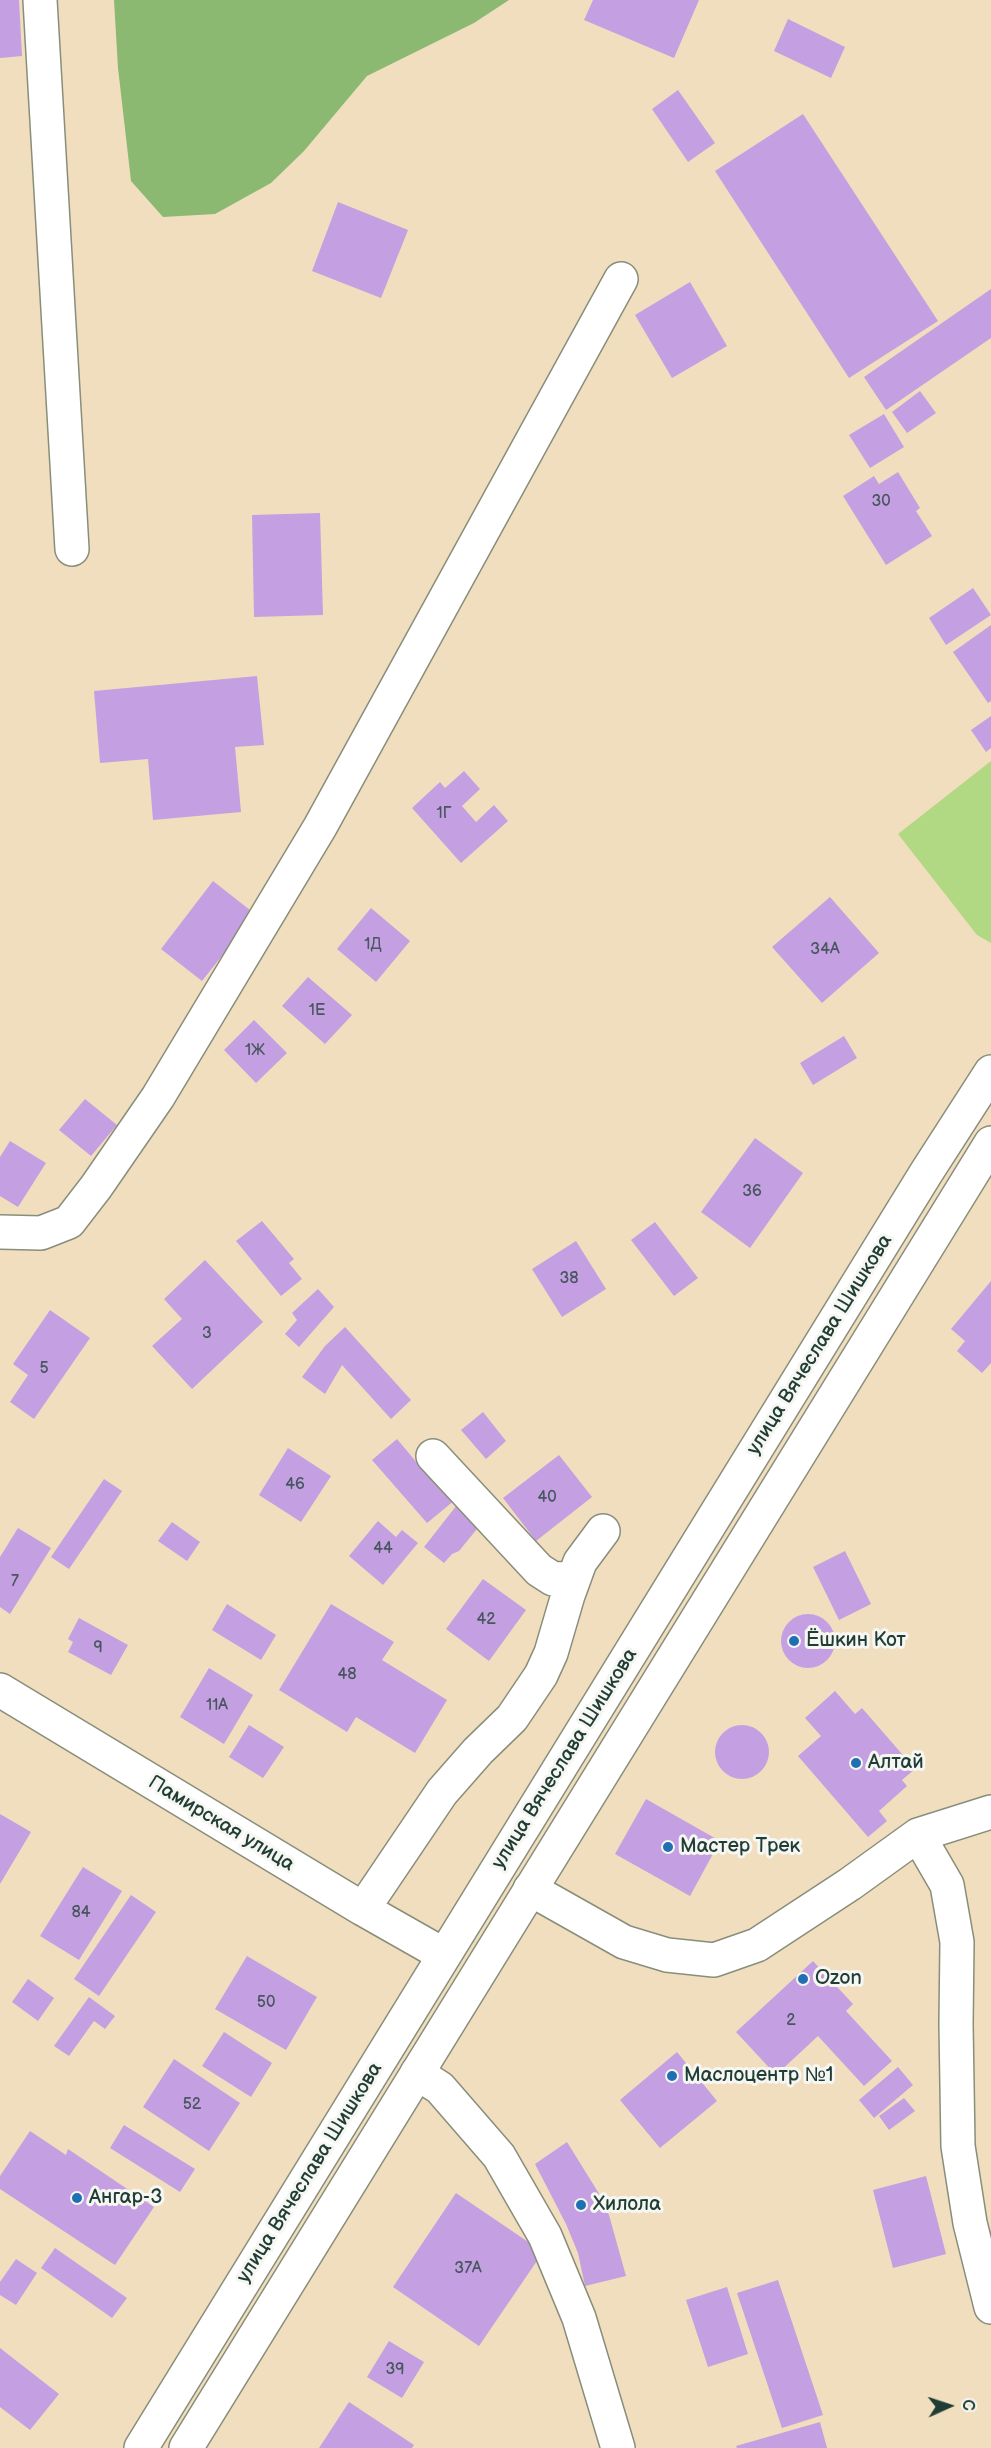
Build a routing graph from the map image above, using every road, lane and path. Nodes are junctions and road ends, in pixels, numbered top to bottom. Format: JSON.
{"nodes":[{"id":1,"x":40,"y":0,"type":"edge"},
{"id":2,"x":621,"y":279,"type":"dead end"},
{"id":3,"x":72,"y":549,"type":"dead end"},
{"id":4,"x":991,"y":1072,"type":"edge"},
{"id":5,"x":991,"y":1143,"type":"edge"},
{"id":6,"x":0,"y":1232,"type":"edge"},
{"id":7,"x":433,"y":1455,"type":"dead end"},
{"id":8,"x":603,"y":1531,"type":"dead end"},
{"id":9,"x":574,"y":1578,"type":"junction"},
{"id":10,"x":0,"y":1690,"type":"edge"},
{"id":11,"x":991,"y":1812,"type":"edge"},
{"id":12,"x":918,"y":1835,"type":"junction"},
{"id":13,"x":530,"y":1889,"type":"junction"},
{"id":14,"x":363,"y":1909,"type":"junction"},
{"id":15,"x":444,"y":1955,"type":"junction"},
{"id":16,"x":417,"y":2073,"type":"junction"},
{"id":17,"x":991,"y":2307,"type":"edge"},
{"id":18,"x":141,"y":2448,"type":"edge"},
{"id":19,"x":186,"y":2448,"type":"edge"},
{"id":20,"x":618,"y":2448,"type":"edge"}],
"edges":[{"from":1,"to":3,"type":"main road"},
{"from":2,"to":6,"type":"main road"},
{"from":4,"to":15,"type":"main road","name":"улица Вячеслава Шишкова"},
{"from":5,"to":13,"type":"main road","name":"улица Вячеслава Шишкова"},
{"from":7,"to":9,"type":"main road"},
{"from":8,"to":9,"type":"main road"},
{"from":9,"to":14,"type":"main road"},
{"from":10,"to":14,"type":"main road","name":"Памирская улица"},
{"from":11,"to":12,"type":"main road"},
{"from":12,"to":13,"type":"main road"},
{"from":12,"to":17,"type":"main road"},
{"from":13,"to":16,"type":"main road","name":"улица Вячеслава Шишкова"},
{"from":14,"to":15,"type":"main road","name":"Памирская улица"},
{"from":15,"to":18,"type":"main road","name":"улица Вячеслава Шишкова"},
{"from":16,"to":19,"type":"main road","name":"улица Вячеслава Шишкова"},
{"from":16,"to":20,"type":"main road"}]}
